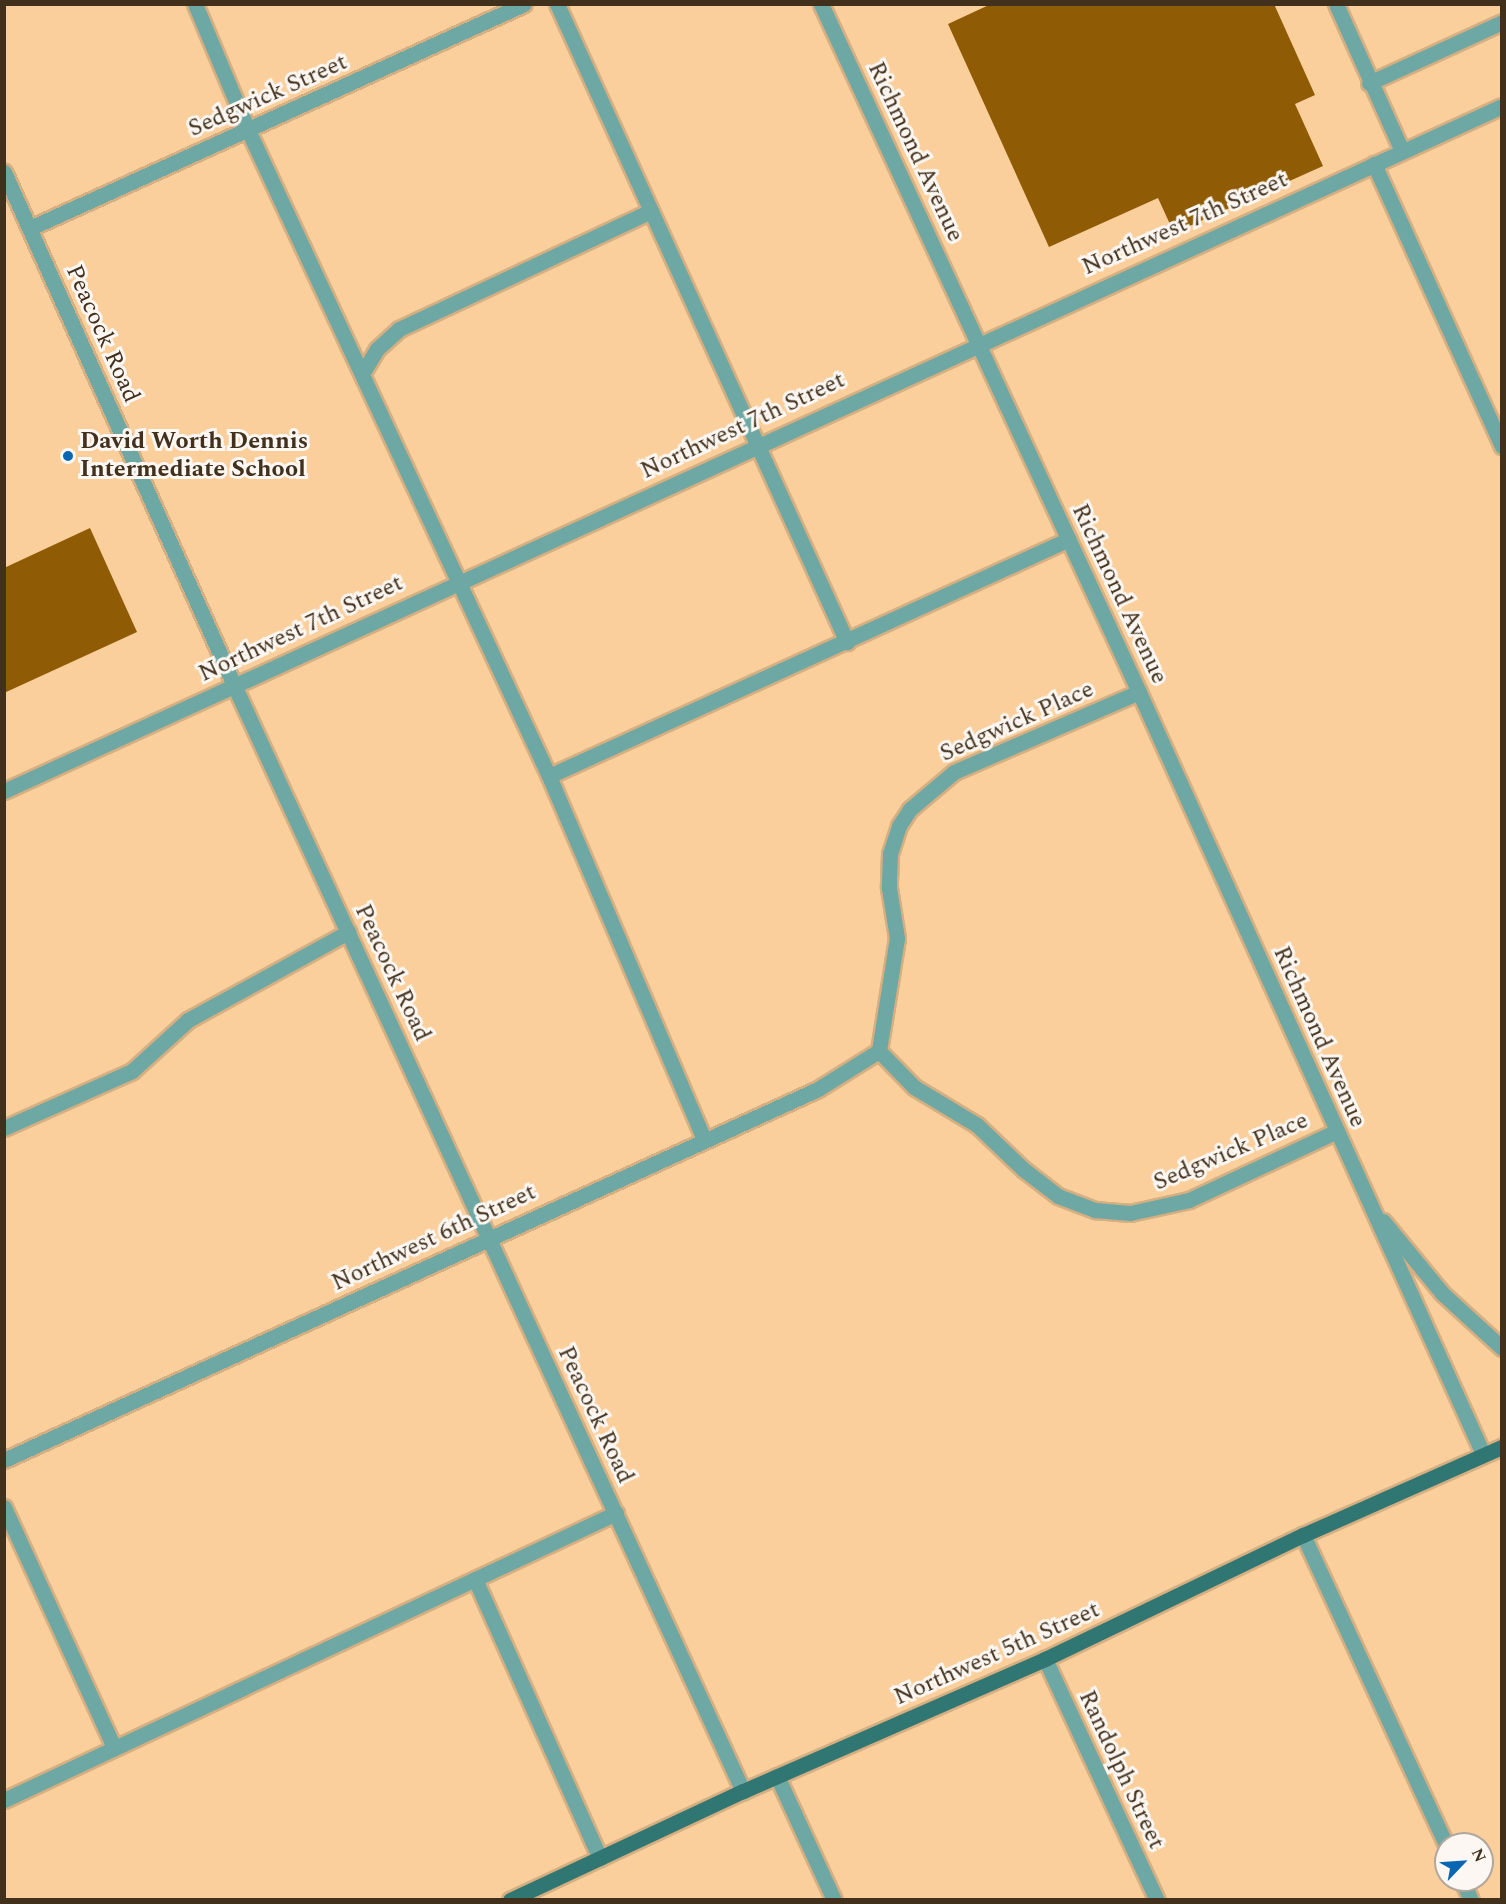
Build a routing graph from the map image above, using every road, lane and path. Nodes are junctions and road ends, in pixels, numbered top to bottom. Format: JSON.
{"nodes":[{"id":1,"x":195,"y":4,"type":"edge"},
{"id":2,"x":524,"y":4,"type":"edge"},
{"id":3,"x":557,"y":4,"type":"edge"},
{"id":4,"x":821,"y":4,"type":"edge"},
{"id":5,"x":1336,"y":4,"type":"edge"},
{"id":6,"x":1502,"y":22,"type":"edge"},
{"id":7,"x":1369,"y":83,"type":"junction"},
{"id":8,"x":1502,"y":106,"type":"edge"},
{"id":9,"x":248,"y":130,"type":"junction"},
{"id":10,"x":1402,"y":152,"type":"junction"},
{"id":11,"x":1374,"y":164,"type":"junction"},
{"id":12,"x":4,"y":172,"type":"edge"},
{"id":13,"x":651,"y":212,"type":"junction"},
{"id":14,"x":30,"y":228,"type":"junction"},
{"id":15,"x":979,"y":342,"type":"junction"},
{"id":16,"x":362,"y":374,"type":"junction"},
{"id":17,"x":757,"y":444,"type":"junction"},
{"id":18,"x":1502,"y":446,"type":"edge"},
{"id":19,"x":1069,"y":538,"type":"junction"},
{"id":20,"x":459,"y":581,"type":"junction"},
{"id":21,"x":847,"y":642,"type":"junction"},
{"id":22,"x":234,"y":685,"type":"junction"},
{"id":23,"x":1139,"y":692,"type":"junction"},
{"id":24,"x":549,"y":776,"type":"junction"},
{"id":25,"x":4,"y":791,"type":"edge"},
{"id":26,"x":348,"y":932,"type":"junction"},
{"id":27,"x":879,"y":1051,"type":"junction"},
{"id":28,"x":4,"y":1128,"type":"edge"},
{"id":29,"x":1337,"y":1131,"type":"junction"},
{"id":30,"x":704,"y":1140,"type":"junction"},
{"id":31,"x":1370,"y":1204,"type":"junction"},
{"id":32,"x":489,"y":1236,"type":"junction"},
{"id":33,"x":1502,"y":1348,"type":"edge"},
{"id":34,"x":1502,"y":1448,"type":"edge"},
{"id":35,"x":1483,"y":1454,"type":"junction"},
{"id":36,"x":4,"y":1461,"type":"edge"},
{"id":37,"x":4,"y":1507,"type":"edge"},
{"id":38,"x":616,"y":1513,"type":"junction"},
{"id":39,"x":1303,"y":1535,"type":"junction"},
{"id":40,"x":475,"y":1579,"type":"junction"},
{"id":41,"x":1045,"y":1659,"type":"junction"},
{"id":42,"x":114,"y":1747,"type":"junction"},
{"id":43,"x":777,"y":1776,"type":"junction"},
{"id":44,"x":743,"y":1791,"type":"junction"},
{"id":45,"x":4,"y":1800,"type":"edge"},
{"id":46,"x":1440,"y":1832,"type":"edge"},
{"id":47,"x":600,"y":1858,"type":"junction"},
{"id":48,"x":510,"y":1899,"type":"edge"},
{"id":49,"x":834,"y":1899,"type":"edge"},
{"id":50,"x":1157,"y":1899,"type":"edge"}],
"edges":[{"from":1,"to":9,"type":"street"},
{"from":2,"to":9,"type":"street","name":"Sedgwick Street"},
{"from":3,"to":13,"type":"street"},
{"from":4,"to":15,"type":"street","name":"Richmond Avenue"},
{"from":5,"to":7,"type":"street"},
{"from":6,"to":7,"type":"street"},
{"from":7,"to":10,"type":"street"},
{"from":8,"to":10,"type":"street","name":"Northwest 7th Street"},
{"from":9,"to":14,"type":"street","name":"Sedgwick Street"},
{"from":9,"to":16,"type":"street"},
{"from":10,"to":11,"type":"street","name":"Northwest 7th Street"},
{"from":11,"to":15,"type":"street","name":"Northwest 7th Street"},
{"from":11,"to":18,"type":"street"},
{"from":12,"to":14,"type":"street","name":"Peacock Road"},
{"from":13,"to":16,"type":"street"},
{"from":13,"to":17,"type":"street"},
{"from":14,"to":22,"type":"street","name":"Peacock Road"},
{"from":15,"to":17,"type":"street","name":"Northwest 7th Street"},
{"from":15,"to":19,"type":"street","name":"Richmond Avenue"},
{"from":16,"to":20,"type":"street"},
{"from":17,"to":20,"type":"street","name":"Northwest 7th Street"},
{"from":17,"to":21,"type":"street"},
{"from":19,"to":21,"type":"street"},
{"from":19,"to":23,"type":"street","name":"Richmond Avenue"},
{"from":20,"to":22,"type":"street","name":"Northwest 7th Street"},
{"from":20,"to":24,"type":"street"},
{"from":21,"to":24,"type":"street"},
{"from":22,"to":25,"type":"street","name":"Northwest 7th Street"},
{"from":22,"to":26,"type":"street","name":"Peacock Road"},
{"from":23,"to":27,"type":"street","name":"Sedgwick Place"},
{"from":23,"to":29,"type":"street","name":"Richmond Avenue"},
{"from":24,"to":30,"type":"street"},
{"from":26,"to":28,"type":"street"},
{"from":26,"to":32,"type":"street","name":"Peacock Road"},
{"from":27,"to":29,"type":"street","name":"Sedgwick Place"},
{"from":27,"to":30,"type":"street","name":"Northwest 6th Street"},
{"from":29,"to":31,"type":"street","name":"Richmond Avenue"},
{"from":30,"to":32,"type":"street","name":"Northwest 6th Street"},
{"from":31,"to":33,"type":"street","name":"Richmond Avenue"},
{"from":31,"to":35,"type":"street","name":"Richmond Avenue"},
{"from":32,"to":36,"type":"street","name":"Northwest 6th Street"},
{"from":32,"to":38,"type":"street","name":"Peacock Road"},
{"from":34,"to":35,"type":"main road","name":"Northwest 5th Street"},
{"from":35,"to":39,"type":"main road","name":"Northwest 5th Street"},
{"from":37,"to":42,"type":"street"},
{"from":38,"to":40,"type":"street"},
{"from":38,"to":44,"type":"street","name":"Peacock Road"},
{"from":39,"to":41,"type":"main road","name":"Northwest 5th Street"},
{"from":39,"to":46,"type":"street"},
{"from":40,"to":42,"type":"street"},
{"from":40,"to":47,"type":"street"},
{"from":41,"to":43,"type":"main road","name":"Northwest 5th Street"},
{"from":41,"to":50,"type":"street","name":"Randolph Street"},
{"from":42,"to":45,"type":"street"},
{"from":43,"to":44,"type":"main road","name":"Northwest 5th Street"},
{"from":43,"to":49,"type":"street"},
{"from":44,"to":47,"type":"main road","name":"Northwest 5th Street"},
{"from":47,"to":48,"type":"main road","name":"Northwest 5th Street"}]}
